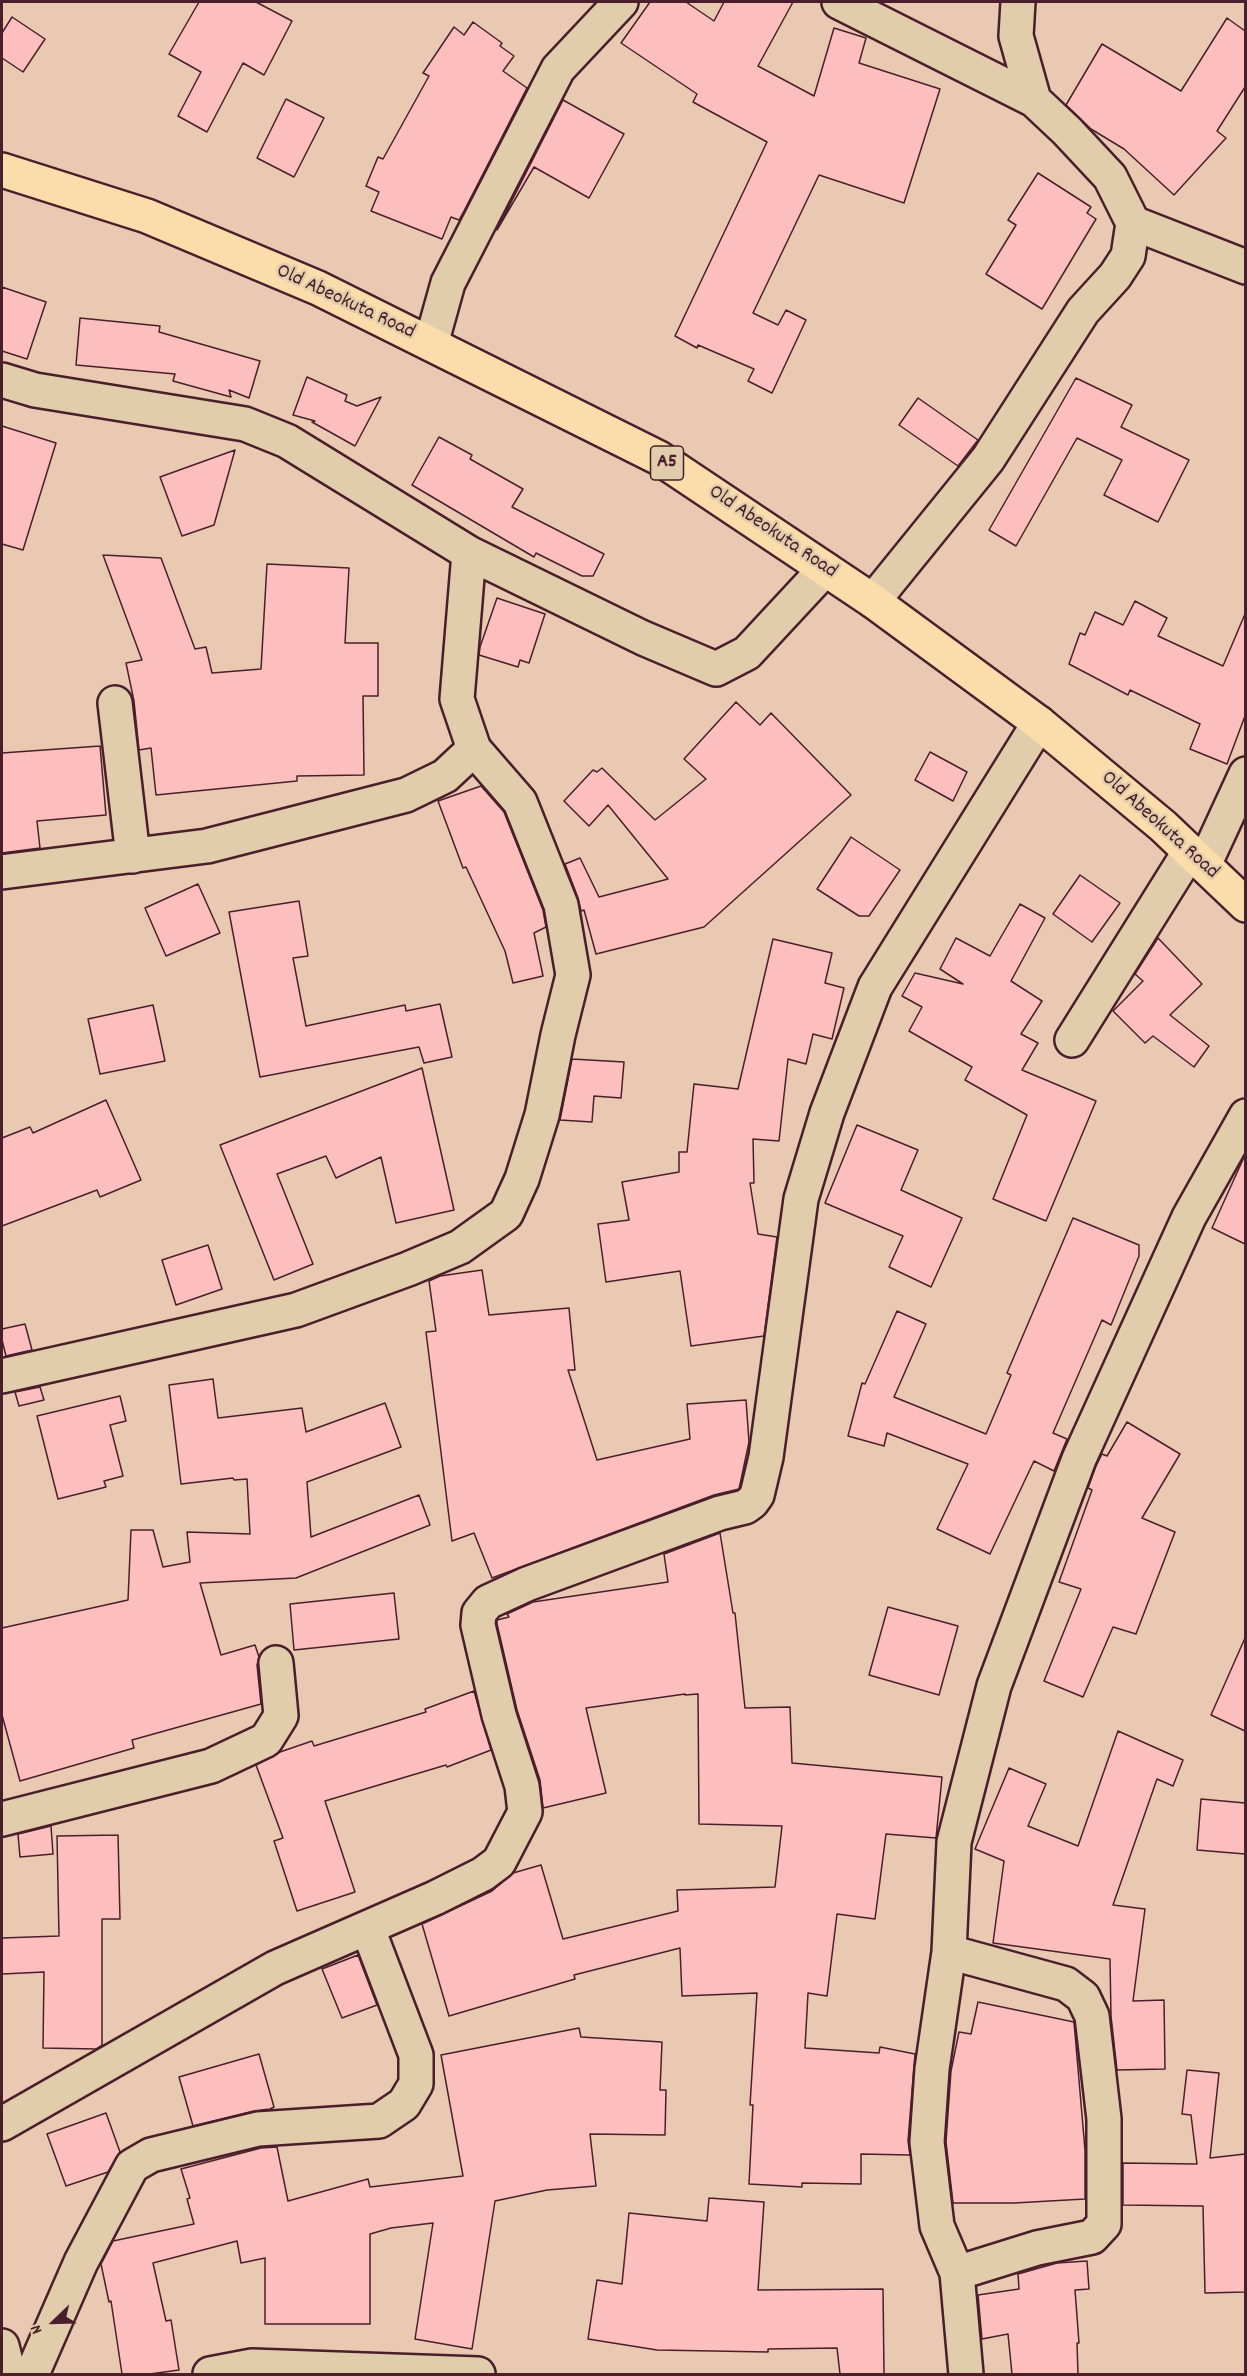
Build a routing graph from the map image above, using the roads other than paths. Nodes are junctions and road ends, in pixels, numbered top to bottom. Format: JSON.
{"nodes":[{"id":1,"x":621,"y":2,"type":"edge"},
{"id":2,"x":839,"y":2,"type":"edge"},
{"id":3,"x":1017,"y":2,"type":"edge"},
{"id":4,"x":1034,"y":100,"type":"junction"},
{"id":5,"x":2,"y":170,"type":"edge"},
{"id":6,"x":1133,"y":223,"type":"junction"},
{"id":7,"x":1245,"y":267,"type":"edge"},
{"id":8,"x":431,"y":344,"type":"junction"},
{"id":9,"x":2,"y":380,"type":"edge"},
{"id":10,"x":469,"y":553,"type":"junction"},
{"id":11,"x":825,"y":569,"type":"junction"},
{"id":12,"x":873,"y":601,"type":"junction"},
{"id":13,"x":115,"y":703,"type":"dead end"},
{"id":14,"x":1039,"y":723,"type":"junction"},
{"id":15,"x":474,"y":749,"type":"junction"},
{"id":16,"x":1245,"y":774,"type":"edge"},
{"id":17,"x":133,"y":856,"type":"junction"},
{"id":18,"x":1197,"y":858,"type":"junction"},
{"id":19,"x":2,"y":872,"type":"edge"},
{"id":20,"x":1245,"y":905,"type":"edge"},
{"id":21,"x":1072,"y":1040,"type":"dead end"},
{"id":22,"x":1245,"y":1116,"type":"edge"},
{"id":23,"x":2,"y":1376,"type":"edge"},
{"id":24,"x":276,"y":1663,"type":"dead end"},
{"id":25,"x":2,"y":1819,"type":"edge"},
{"id":26,"x":368,"y":1929,"type":"junction"},
{"id":27,"x":950,"y":1952,"type":"junction"},
{"id":28,"x":2,"y":2124,"type":"edge"},
{"id":29,"x":957,"y":2273,"type":"junction"},
{"id":30,"x":2,"y":2346,"type":"edge"},
{"id":31,"x":9,"y":2374,"type":"edge"},
{"id":32,"x":32,"y":2374,"type":"edge"},
{"id":33,"x":210,"y":2374,"type":"edge"},
{"id":34,"x":478,"y":2374,"type":"edge"},
{"id":35,"x":966,"y":2374,"type":"edge"}],
"edges":[{"from":1,"to":8,"type":"street"},
{"from":2,"to":4,"type":"street"},
{"from":3,"to":4,"type":"street"},
{"from":4,"to":6,"type":"street"},
{"from":5,"to":8,"type":"highway","name":"Old Abeokuta Road","number":"A5"},
{"from":6,"to":7,"type":"street"},
{"from":6,"to":12,"type":"street"},
{"from":8,"to":11,"type":"highway","name":"Old Abeokuta Road","number":"A5"},
{"from":9,"to":10,"type":"street"},
{"from":10,"to":11,"type":"street"},
{"from":10,"to":15,"type":"street"},
{"from":11,"to":12,"type":"highway","name":"Old Abeokuta Road","number":"A5"},
{"from":12,"to":14,"type":"highway","name":"Old Abeokuta Road","number":"A5"},
{"from":13,"to":17,"type":"street"},
{"from":14,"to":18,"type":"highway","name":"Old Abeokuta Road","number":"A5"},
{"from":14,"to":26,"type":"street"},
{"from":15,"to":17,"type":"street"},
{"from":15,"to":23,"type":"street"},
{"from":16,"to":18,"type":"street"},
{"from":17,"to":19,"type":"street"},
{"from":18,"to":20,"type":"highway","name":"Old Abeokuta Road","number":"A5"},
{"from":18,"to":21,"type":"street"},
{"from":22,"to":27,"type":"street"},
{"from":24,"to":25,"type":"street"},
{"from":26,"to":28,"type":"street"},
{"from":26,"to":32,"type":"street"},
{"from":27,"to":29,"type":"street"},
{"from":27,"to":29,"type":"street"},
{"from":29,"to":35,"type":"street"},
{"from":30,"to":31,"type":"street"},
{"from":33,"to":34,"type":"street"}]}
